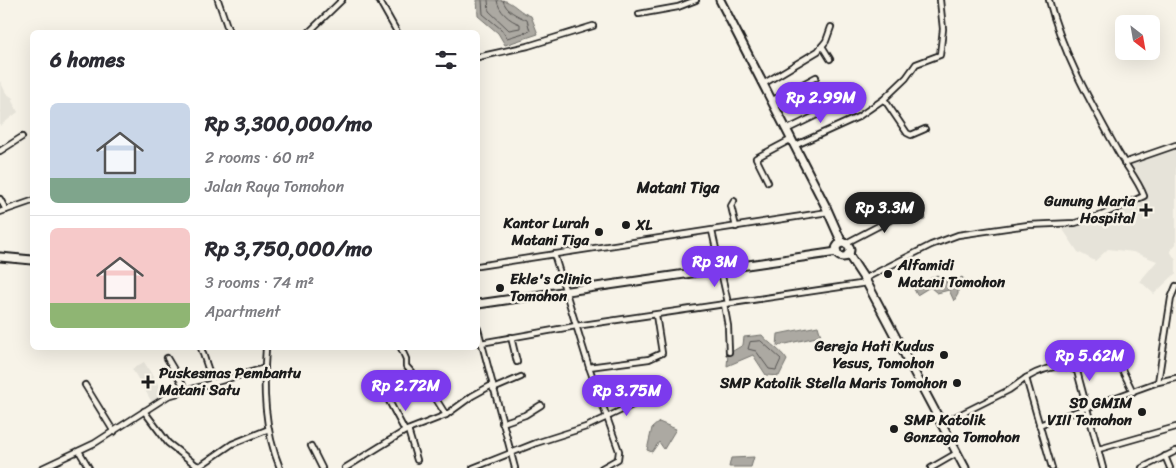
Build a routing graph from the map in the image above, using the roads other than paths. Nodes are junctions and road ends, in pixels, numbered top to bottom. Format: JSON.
{"nodes":[{"id":1,"x":218,"y":0,"type":"edge"},
{"id":2,"x":342,"y":0,"type":"edge"},
{"id":3,"x":379,"y":0,"type":"edge"},
{"id":4,"x":696,"y":0,"type":"edge"},
{"id":5,"x":720,"y":0,"type":"edge"},
{"id":6,"x":940,"y":0,"type":"edge"},
{"id":7,"x":1049,"y":0,"type":"edge"},
{"id":8,"x":639,"y":14,"type":"dead end"},
{"id":9,"x":593,"y":26,"type":"dead end"},
{"id":10,"x":831,"y":27,"type":"dead end"},
{"id":11,"x":228,"y":30,"type":"edge"},
{"id":12,"x":311,"y":30,"type":"edge"},
{"id":13,"x":396,"y":30,"type":"edge"},
{"id":14,"x":822,"y":46,"type":"junction"},
{"id":15,"x":480,"y":57,"type":"edge"},
{"id":16,"x":830,"y":59,"type":"dead end"},
{"id":17,"x":816,"y":77,"type":"dead end"},
{"id":18,"x":762,"y":84,"type":"junction"},
{"id":19,"x":884,"y":99,"type":"junction"},
{"id":20,"x":848,"y":100,"type":"dead end"},
{"id":21,"x":771,"y":101,"type":"junction"},
{"id":22,"x":925,"y":128,"type":"dead end"},
{"id":23,"x":786,"y":130,"type":"junction"},
{"id":24,"x":22,"y":136,"type":"dead end"},
{"id":25,"x":792,"y":143,"type":"junction"},
{"id":26,"x":1176,"y":145,"type":"edge"},
{"id":27,"x":0,"y":151,"type":"edge"},
{"id":28,"x":1124,"y":163,"type":"junction"},
{"id":29,"x":768,"y":182,"type":"dead end"},
{"id":30,"x":0,"y":199,"type":"edge"},
{"id":31,"x":734,"y":200,"type":"dead end"},
{"id":32,"x":30,"y":202,"type":"edge"},
{"id":33,"x":6,"y":210,"type":"junction"},
{"id":34,"x":0,"y":212,"type":"edge"},
{"id":35,"x":828,"y":212,"type":"junction"},
{"id":36,"x":922,"y":216,"type":"dead end"},
{"id":37,"x":736,"y":227,"type":"junction"},
{"id":38,"x":712,"y":231,"type":"junction"},
{"id":39,"x":844,"y":243,"type":"junction"},
{"id":40,"x":836,"y":252,"type":"junction"},
{"id":41,"x":554,"y":254,"type":"junction"},
{"id":42,"x":848,"y":254,"type":"junction"},
{"id":43,"x":0,"y":257,"type":"edge"},
{"id":44,"x":30,"y":260,"type":"edge"},
{"id":45,"x":480,"y":266,"type":"edge"},
{"id":46,"x":722,"y":268,"type":"junction"},
{"id":47,"x":866,"y":281,"type":"junction"},
{"id":48,"x":1176,"y":286,"type":"edge"},
{"id":49,"x":565,"y":292,"type":"junction"},
{"id":50,"x":480,"y":304,"type":"edge"},
{"id":51,"x":726,"y":304,"type":"junction"},
{"id":52,"x":656,"y":315,"type":"junction"},
{"id":53,"x":576,"y":326,"type":"junction"},
{"id":54,"x":511,"y":337,"type":"junction"},
{"id":55,"x":480,"y":338,"type":"edge"},
{"id":56,"x":481,"y":343,"type":"junction"},
{"id":57,"x":202,"y":350,"type":"edge"},
{"id":58,"x":266,"y":350,"type":"edge"},
{"id":59,"x":402,"y":350,"type":"edge"},
{"id":60,"x":1113,"y":351,"type":"dead end"},
{"id":61,"x":729,"y":352,"type":"dead end"},
{"id":62,"x":167,"y":358,"type":"dead end"},
{"id":63,"x":517,"y":362,"type":"dead end"},
{"id":64,"x":589,"y":367,"type":"junction"},
{"id":65,"x":265,"y":368,"type":"junction"},
{"id":66,"x":521,"y":377,"type":"dead end"},
{"id":67,"x":1026,"y":378,"type":"junction"},
{"id":68,"x":1176,"y":378,"type":"edge"},
{"id":69,"x":1158,"y":382,"type":"junction"},
{"id":70,"x":213,"y":383,"type":"junction"},
{"id":71,"x":85,"y":385,"type":"dead end"},
{"id":72,"x":492,"y":387,"type":"junction"},
{"id":73,"x":186,"y":390,"type":"junction"},
{"id":74,"x":1133,"y":392,"type":"junction"},
{"id":75,"x":642,"y":400,"type":"dead end"},
{"id":76,"x":389,"y":402,"type":"dead end"},
{"id":77,"x":542,"y":405,"type":"dead end"},
{"id":78,"x":1088,"y":409,"type":"junction"},
{"id":79,"x":144,"y":410,"type":"junction"},
{"id":80,"x":446,"y":415,"type":"junction"},
{"id":81,"x":606,"y":418,"type":"junction"},
{"id":82,"x":502,"y":423,"type":"junction"},
{"id":83,"x":943,"y":424,"type":"junction"},
{"id":84,"x":1039,"y":425,"type":"junction"},
{"id":85,"x":1176,"y":427,"type":"edge"},
{"id":86,"x":269,"y":429,"type":"junction"},
{"id":87,"x":406,"y":431,"type":"junction"},
{"id":88,"x":114,"y":432,"type":"junction"},
{"id":89,"x":311,"y":446,"type":"dead end"},
{"id":90,"x":1099,"y":450,"type":"junction"},
{"id":91,"x":79,"y":451,"type":"junction"},
{"id":92,"x":1176,"y":451,"type":"edge"},
{"id":93,"x":511,"y":452,"type":"junction"},
{"id":94,"x":957,"y":453,"type":"junction"},
{"id":95,"x":1165,"y":456,"type":"junction"},
{"id":96,"x":416,"y":460,"type":"dead end"},
{"id":97,"x":347,"y":467,"type":"edge"},
{"id":98,"x":42,"y":468,"type":"edge"},
{"id":99,"x":89,"y":468,"type":"edge"},
{"id":100,"x":280,"y":468,"type":"edge"},
{"id":101,"x":322,"y":468,"type":"edge"},
{"id":102,"x":473,"y":468,"type":"edge"},
{"id":103,"x":515,"y":468,"type":"edge"},
{"id":104,"x":602,"y":468,"type":"edge"},
{"id":105,"x":931,"y":468,"type":"edge"},
{"id":106,"x":965,"y":468,"type":"edge"},
{"id":107,"x":1052,"y":468,"type":"edge"},
{"id":108,"x":1103,"y":468,"type":"edge"},
{"id":109,"x":1142,"y":468,"type":"edge"},
{"id":110,"x":1170,"y":468,"type":"edge"}],
"edges":[{"from":1,"to":11,"type":"street"},
{"from":2,"to":12,"type":"street"},
{"from":3,"to":13,"type":"street"},
{"from":4,"to":8,"type":"street"},
{"from":5,"to":18,"type":"highway"},
{"from":6,"to":19,"type":"street"},
{"from":7,"to":28,"type":"street"},
{"from":9,"to":15,"type":"street"},
{"from":10,"to":14,"type":"street"},
{"from":14,"to":16,"type":"street"},
{"from":14,"to":18,"type":"street"},
{"from":17,"to":21,"type":"street"},
{"from":18,"to":21,"type":"highway"},
{"from":19,"to":22,"type":"street"},
{"from":19,"to":25,"type":"street"},
{"from":20,"to":23,"type":"street"},
{"from":21,"to":23,"type":"highway"},
{"from":23,"to":25,"type":"highway"},
{"from":24,"to":27,"type":"street"},
{"from":25,"to":29,"type":"street"},
{"from":25,"to":35,"type":"highway"},
{"from":26,"to":28,"type":"street"},
{"from":28,"to":47,"type":"street"},
{"from":30,"to":33,"type":"street"},
{"from":31,"to":37,"type":"street"},
{"from":32,"to":33,"type":"street"},
{"from":33,"to":34,"type":"street"},
{"from":35,"to":37,"type":"street"},
{"from":35,"to":39,"type":"highway"},
{"from":36,"to":39,"type":"street"},
{"from":37,"to":38,"type":"street"},
{"from":38,"to":41,"type":"street"},
{"from":38,"to":46,"type":"street"},
{"from":39,"to":40,"type":"highway"},
{"from":39,"to":42,"type":"highway"},
{"from":40,"to":42,"type":"highway"},
{"from":40,"to":46,"type":"highway"},
{"from":41,"to":45,"type":"street"},
{"from":41,"to":49,"type":"street"},
{"from":42,"to":47,"type":"highway"},
{"from":43,"to":44,"type":"highway"},
{"from":46,"to":49,"type":"highway"},
{"from":46,"to":51,"type":"street"},
{"from":47,"to":51,"type":"street"},
{"from":47,"to":83,"type":"highway"},
{"from":48,"to":69,"type":"street"},
{"from":49,"to":50,"type":"highway"},
{"from":49,"to":53,"type":"street"},
{"from":51,"to":52,"type":"street"},
{"from":51,"to":61,"type":"street"},
{"from":52,"to":53,"type":"street"},
{"from":52,"to":64,"type":"street"},
{"from":53,"to":54,"type":"street"},
{"from":53,"to":64,"type":"street"},
{"from":54,"to":56,"type":"street"},
{"from":54,"to":63,"type":"street"},
{"from":55,"to":56,"type":"street"},
{"from":56,"to":72,"type":"street"},
{"from":57,"to":70,"type":"street"},
{"from":58,"to":65,"type":"street"},
{"from":59,"to":80,"type":"street"},
{"from":60,"to":74,"type":"street"},
{"from":62,"to":73,"type":"street"},
{"from":64,"to":81,"type":"street"},
{"from":65,"to":70,"type":"street"},
{"from":65,"to":86,"type":"street"},
{"from":66,"to":72,"type":"street"},
{"from":67,"to":78,"type":"street"},
{"from":67,"to":83,"type":"street"},
{"from":67,"to":84,"type":"street"},
{"from":68,"to":69,"type":"street"},
{"from":69,"to":74,"type":"street"},
{"from":70,"to":73,"type":"street"},
{"from":71,"to":88,"type":"street"},
{"from":72,"to":80,"type":"street"},
{"from":72,"to":82,"type":"street"},
{"from":73,"to":79,"type":"street"},
{"from":74,"to":78,"type":"street"},
{"from":75,"to":81,"type":"street"},
{"from":76,"to":87,"type":"street"},
{"from":77,"to":82,"type":"street"},
{"from":78,"to":84,"type":"street"},
{"from":78,"to":90,"type":"street"},
{"from":79,"to":86,"type":"street"},
{"from":79,"to":88,"type":"street"},
{"from":80,"to":87,"type":"street"},
{"from":81,"to":93,"type":"street"},
{"from":81,"to":104,"type":"street"},
{"from":82,"to":93,"type":"street"},
{"from":83,"to":94,"type":"highway"},
{"from":84,"to":107,"type":"street"},
{"from":85,"to":90,"type":"street"},
{"from":86,"to":100,"type":"street"},
{"from":87,"to":96,"type":"street"},
{"from":87,"to":97,"type":"street"},
{"from":88,"to":91,"type":"street"},
{"from":89,"to":101,"type":"street"},
{"from":90,"to":108,"type":"street"},
{"from":91,"to":98,"type":"street"},
{"from":91,"to":99,"type":"street"},
{"from":92,"to":95,"type":"street"},
{"from":93,"to":102,"type":"street"},
{"from":93,"to":103,"type":"street"},
{"from":94,"to":105,"type":"street"},
{"from":94,"to":106,"type":"highway"},
{"from":95,"to":109,"type":"street"},
{"from":95,"to":110,"type":"street"}]}
